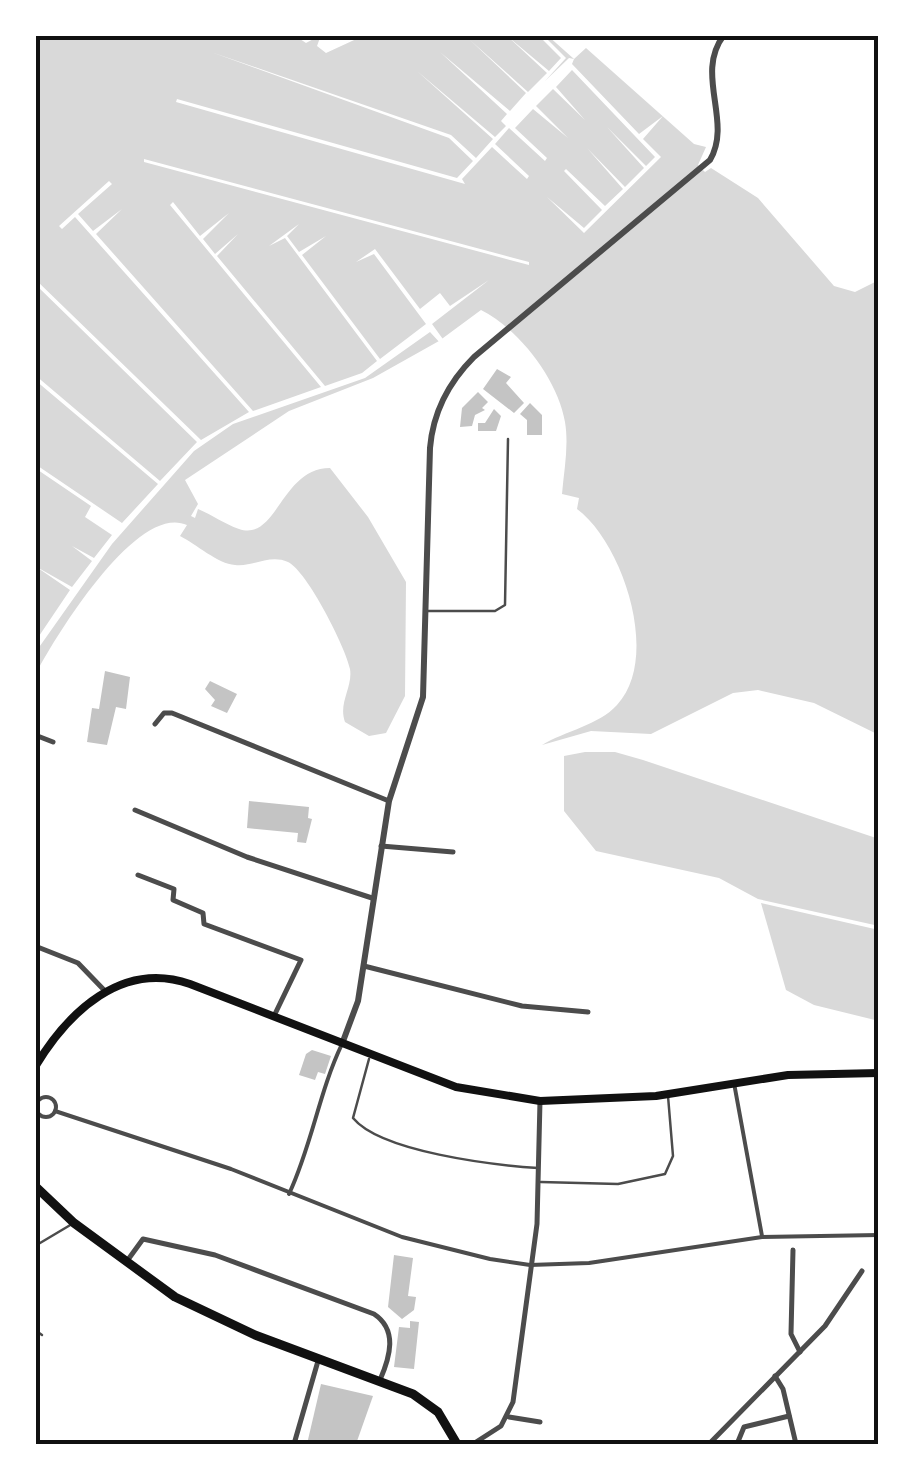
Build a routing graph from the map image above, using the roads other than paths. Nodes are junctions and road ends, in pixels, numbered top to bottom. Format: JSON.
{"nodes":[{"id":1,"x":724,"y":35,"type":"edge"},
{"id":2,"x":508,"y":439,"type":"dead end"},
{"id":3,"x":426,"y":611,"type":"junction"},
{"id":4,"x":155,"y":724,"type":"dead end"},
{"id":5,"x":35,"y":736,"type":"edge"},
{"id":6,"x":54,"y":742,"type":"dead end"},
{"id":7,"x":389,"y":801,"type":"junction"},
{"id":8,"x":135,"y":810,"type":"dead end"},
{"id":9,"x":381,"y":846,"type":"junction"},
{"id":10,"x":453,"y":852,"type":"dead end"},
{"id":11,"x":138,"y":875,"type":"dead end"},
{"id":12,"x":372,"y":898,"type":"junction"},
{"id":13,"x":35,"y":946,"type":"edge"},
{"id":14,"x":364,"y":966,"type":"junction"},
{"id":15,"x":104,"y":991,"type":"junction"},
{"id":16,"x":588,"y":1012,"type":"dead end"},
{"id":17,"x":274,"y":1016,"type":"junction"},
{"id":18,"x":342,"y":1044,"type":"junction"},
{"id":19,"x":371,"y":1054,"type":"junction"},
{"id":20,"x":35,"y":1066,"type":"edge"},
{"id":21,"x":879,"y":1073,"type":"edge"},
{"id":22,"x":734,"y":1083,"type":"junction"},
{"id":23,"x":668,"y":1094,"type":"junction"},
{"id":24,"x":540,"y":1101,"type":"junction"},
{"id":25,"x":36,"y":1104,"type":"edge"},
{"id":26,"x":55,"y":1111,"type":"junction"},
{"id":27,"x":540,"y":1168,"type":"junction"},
{"id":28,"x":539,"y":1182,"type":"junction"},
{"id":29,"x":35,"y":1186,"type":"edge"},
{"id":30,"x":289,"y":1194,"type":"junction"},
{"id":31,"x":74,"y":1223,"type":"junction"},
{"id":32,"x":879,"y":1235,"type":"edge"},
{"id":33,"x":762,"y":1237,"type":"junction"},
{"id":34,"x":35,"y":1246,"type":"edge"},
{"id":35,"x":793,"y":1250,"type":"dead end"},
{"id":36,"x":126,"y":1262,"type":"junction"},
{"id":37,"x":530,"y":1265,"type":"junction"},
{"id":38,"x":862,"y":1271,"type":"dead end"},
{"id":39,"x":857,"y":1280,"type":"junction"},
{"id":40,"x":866,"y":1283,"type":"dead end"},
{"id":41,"x":35,"y":1330,"type":"edge"},
{"id":42,"x":42,"y":1335,"type":"dead end"},
{"id":43,"x":800,"y":1352,"type":"junction"},
{"id":44,"x":319,"y":1358,"type":"junction"},
{"id":45,"x":775,"y":1376,"type":"junction"},
{"id":46,"x":380,"y":1380,"type":"junction"},
{"id":47,"x":788,"y":1414,"type":"junction"},
{"id":48,"x":509,"y":1418,"type":"junction"},
{"id":49,"x":540,"y":1422,"type":"dead end"},
{"id":50,"x":294,"y":1444,"type":"edge"},
{"id":51,"x":457,"y":1444,"type":"edge"},
{"id":52,"x":473,"y":1444,"type":"edge"},
{"id":53,"x":709,"y":1444,"type":"edge"},
{"id":54,"x":737,"y":1444,"type":"edge"},
{"id":55,"x":796,"y":1444,"type":"edge"}],
"edges":[{"from":1,"to":3,"type":"street"},
{"from":2,"to":3,"type":"lane"},
{"from":3,"to":7,"type":"street"},
{"from":4,"to":7,"type":"street"},
{"from":5,"to":6,"type":"street"},
{"from":7,"to":9,"type":"street"},
{"from":8,"to":12,"type":"street"},
{"from":9,"to":10,"type":"street"},
{"from":9,"to":12,"type":"street"},
{"from":11,"to":17,"type":"street"},
{"from":12,"to":14,"type":"street"},
{"from":13,"to":15,"type":"street"},
{"from":14,"to":16,"type":"street"},
{"from":14,"to":18,"type":"street"},
{"from":15,"to":17,"type":"main road"},
{"from":15,"to":20,"type":"main road"},
{"from":17,"to":18,"type":"main road"},
{"from":18,"to":19,"type":"main road"},
{"from":18,"to":30,"type":"street"},
{"from":19,"to":24,"type":"main road"},
{"from":19,"to":27,"type":"lane"},
{"from":21,"to":22,"type":"main road"},
{"from":22,"to":23,"type":"main road"},
{"from":22,"to":33,"type":"street"},
{"from":23,"to":24,"type":"main road"},
{"from":23,"to":28,"type":"lane"},
{"from":24,"to":27,"type":"street"},
{"from":25,"to":26,"type":"street"},
{"from":25,"to":26,"type":"street"},
{"from":26,"to":30,"type":"street"},
{"from":27,"to":28,"type":"street"},
{"from":28,"to":37,"type":"street"},
{"from":29,"to":31,"type":"main road"},
{"from":30,"to":37,"type":"street"},
{"from":31,"to":34,"type":"lane"},
{"from":31,"to":36,"type":"main road"},
{"from":32,"to":33,"type":"street"},
{"from":33,"to":37,"type":"street"},
{"from":35,"to":43,"type":"street"},
{"from":36,"to":44,"type":"main road"},
{"from":36,"to":46,"type":"street"},
{"from":37,"to":48,"type":"street"},
{"from":38,"to":39,"type":"street"},
{"from":39,"to":40,"type":"street"},
{"from":39,"to":43,"type":"street"},
{"from":41,"to":42,"type":"lane"},
{"from":43,"to":45,"type":"street"},
{"from":44,"to":46,"type":"main road"},
{"from":44,"to":50,"type":"street"},
{"from":45,"to":47,"type":"street"},
{"from":45,"to":53,"type":"street"},
{"from":46,"to":51,"type":"main road"},
{"from":47,"to":54,"type":"street"},
{"from":47,"to":55,"type":"street"},
{"from":48,"to":49,"type":"street"},
{"from":48,"to":52,"type":"street"}]}
